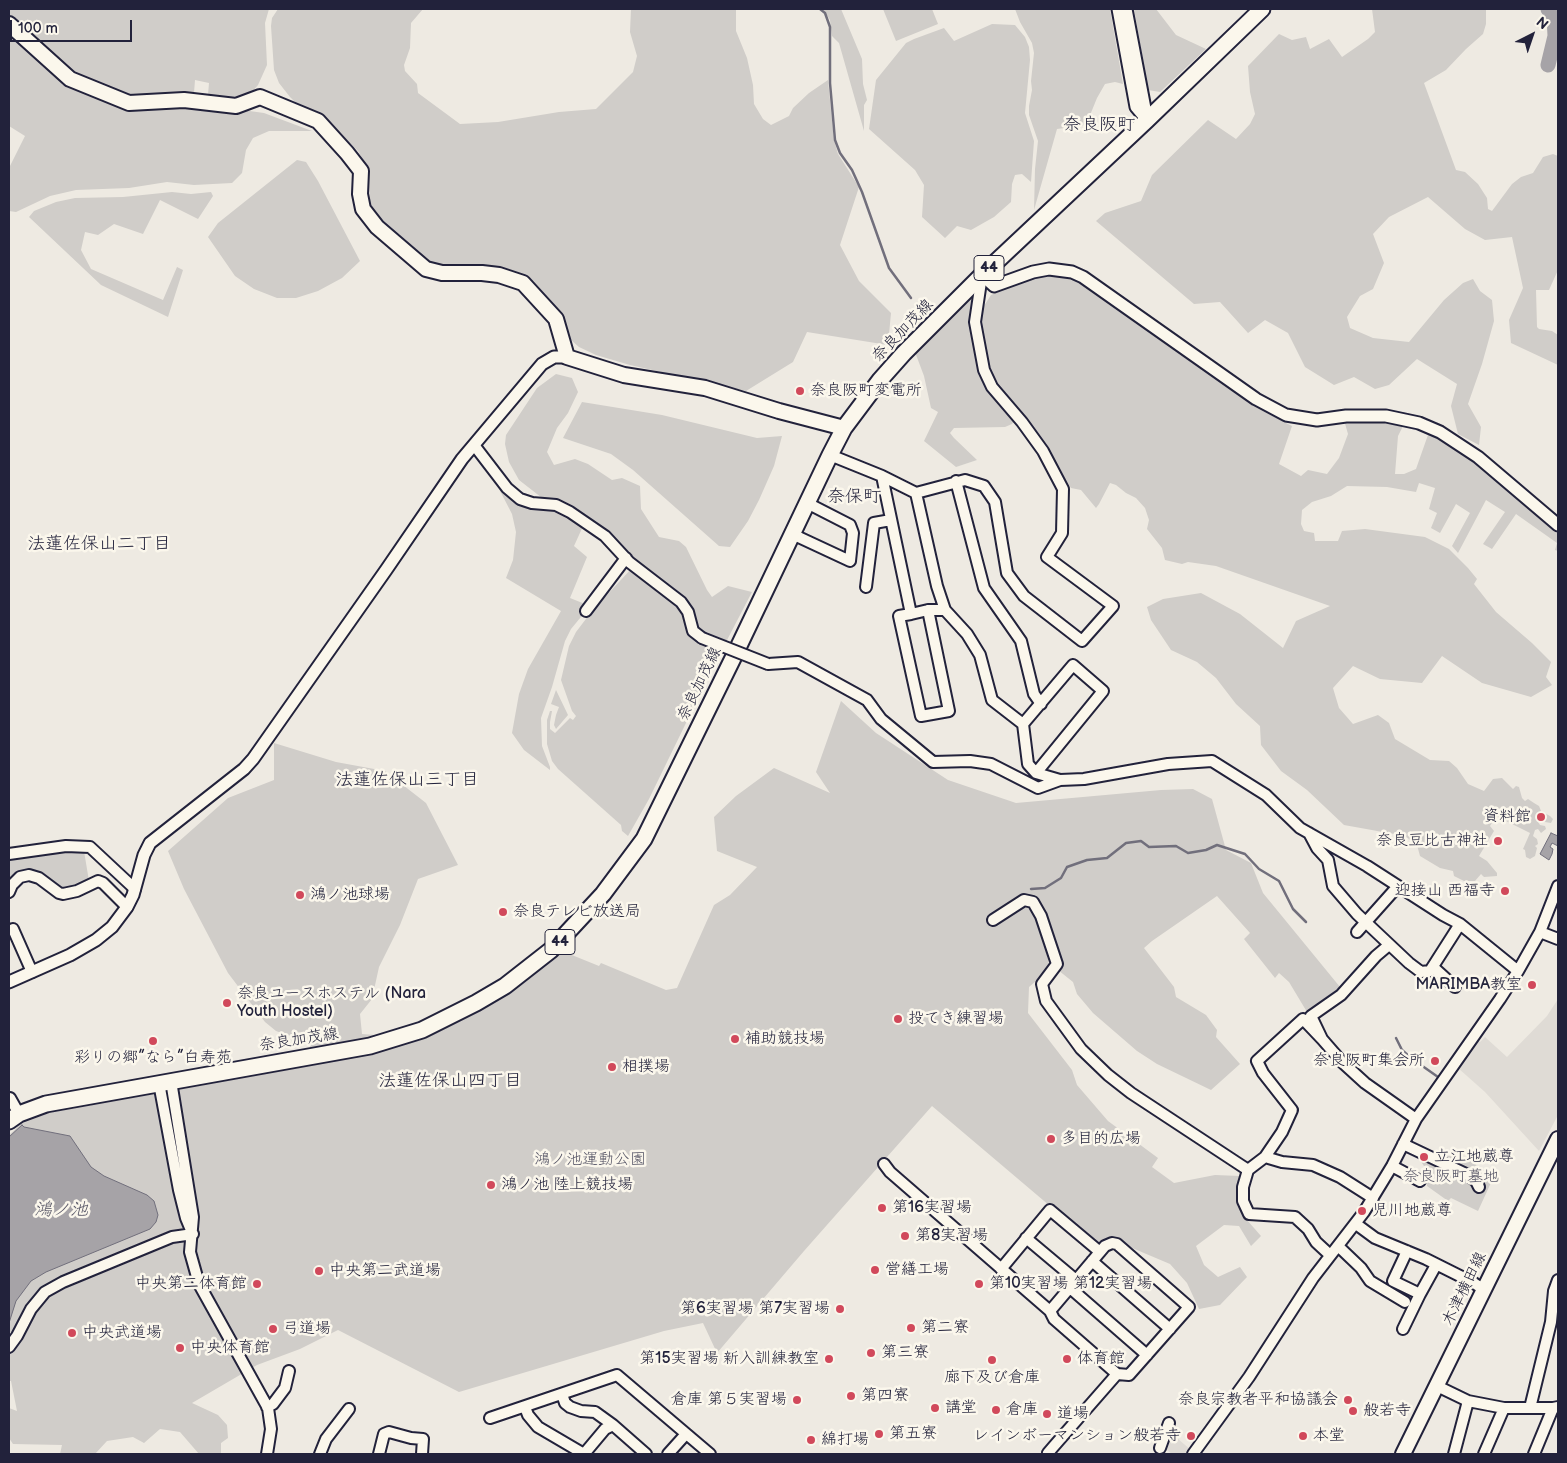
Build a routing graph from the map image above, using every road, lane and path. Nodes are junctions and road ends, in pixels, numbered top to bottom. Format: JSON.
{"nodes":[{"id":1,"x":1118,"y":9,"type":"edge"},
{"id":2,"x":1126,"y":9,"type":"edge"},
{"id":3,"x":1262,"y":9,"type":"edge"},
{"id":4,"x":9,"y":24,"type":"edge"},
{"id":5,"x":1147,"y":120,"type":"junction"},
{"id":6,"x":982,"y":276,"type":"junction"},
{"id":7,"x":568,"y":357,"type":"junction"},
{"id":8,"x":844,"y":428,"type":"junction"},
{"id":9,"x":474,"y":445,"type":"junction"},
{"id":10,"x":830,"y":454,"type":"junction"},
{"id":11,"x":882,"y":476,"type":"junction"},
{"id":12,"x":956,"y":482,"type":"junction"},
{"id":13,"x":916,"y":493,"type":"junction"},
{"id":14,"x":807,"y":503,"type":"junction"},
{"id":15,"x":891,"y":520,"type":"junction"},
{"id":16,"x":1558,"y":525,"type":"edge"},
{"id":17,"x":792,"y":534,"type":"junction"},
{"id":18,"x":626,"y":558,"type":"junction"},
{"id":19,"x":866,"y":587,"type":"dead end"},
{"id":20,"x":928,"y":610,"type":"junction"},
{"id":21,"x":945,"y":610,"type":"junction"},
{"id":22,"x":586,"y":611,"type":"dead end"},
{"id":23,"x":911,"y":614,"type":"junction"},
{"id":24,"x":1041,"y":704,"type":"junction"},
{"id":25,"x":1023,"y":724,"type":"junction"},
{"id":26,"x":1036,"y":773,"type":"junction"},
{"id":27,"x":1060,"y":780,"type":"junction"},
{"id":28,"x":1308,"y":832,"type":"junction"},
{"id":29,"x":9,"y":854,"type":"edge"},
{"id":30,"x":1398,"y":886,"type":"junction"},
{"id":31,"x":1558,"y":886,"type":"edge"},
{"id":32,"x":135,"y":889,"type":"junction"},
{"id":33,"x":9,"y":892,"type":"edge"},
{"id":34,"x":127,"y":906,"type":"junction"},
{"id":35,"x":993,"y":920,"type":"dead end"},
{"id":36,"x":1366,"y":922,"type":"junction"},
{"id":37,"x":1460,"y":924,"type":"junction"},
{"id":38,"x":13,"y":929,"type":"dead end"},
{"id":39,"x":1357,"y":932,"type":"dead end"},
{"id":40,"x":1540,"y":932,"type":"junction"},
{"id":41,"x":1558,"y":938,"type":"edge"},
{"id":42,"x":1389,"y":944,"type":"junction"},
{"id":43,"x":1433,"y":967,"type":"junction"},
{"id":44,"x":1518,"y":971,"type":"junction"},
{"id":45,"x":32,"y":972,"type":"junction"},
{"id":46,"x":9,"y":982,"type":"edge"},
{"id":47,"x":1455,"y":987,"type":"dead end"},
{"id":48,"x":1322,"y":1039,"type":"junction"},
{"id":49,"x":165,"y":1082,"type":"junction"},
{"id":50,"x":9,"y":1098,"type":"edge"},
{"id":51,"x":14,"y":1117,"type":"edge"},
{"id":52,"x":1416,"y":1119,"type":"junction"},
{"id":53,"x":1558,"y":1138,"type":"edge"},
{"id":54,"x":1402,"y":1144,"type":"junction"},
{"id":55,"x":1265,"y":1157,"type":"junction"},
{"id":56,"x":884,"y":1164,"type":"dead end"},
{"id":57,"x":1392,"y":1166,"type":"junction"},
{"id":58,"x":1248,"y":1170,"type":"junction"},
{"id":59,"x":1420,"y":1181,"type":"dead end"},
{"id":60,"x":1479,"y":1187,"type":"dead end"},
{"id":61,"x":1372,"y":1198,"type":"junction"},
{"id":62,"x":1356,"y":1224,"type":"junction"},
{"id":63,"x":192,"y":1234,"type":"junction"},
{"id":64,"x":1026,"y":1238,"type":"junction"},
{"id":65,"x":1338,"y":1246,"type":"junction"},
{"id":66,"x":1407,"y":1250,"type":"junction"},
{"id":67,"x":1100,"y":1252,"type":"junction"},
{"id":68,"x":1330,"y":1255,"type":"junction"},
{"id":69,"x":1092,"y":1261,"type":"junction"},
{"id":70,"x":1436,"y":1265,"type":"junction"},
{"id":71,"x":1001,"y":1269,"type":"junction"},
{"id":72,"x":1558,"y":1280,"type":"edge"},
{"id":73,"x":1073,"y":1284,"type":"junction"},
{"id":74,"x":1484,"y":1290,"type":"junction"},
{"id":75,"x":1420,"y":1294,"type":"junction"},
{"id":76,"x":1405,"y":1302,"type":"dead end"},
{"id":77,"x":1050,"y":1311,"type":"junction"},
{"id":78,"x":1170,"y":1329,"type":"junction"},
{"id":79,"x":1403,"y":1329,"type":"dead end"},
{"id":80,"x":9,"y":1347,"type":"edge"},
{"id":81,"x":1147,"y":1355,"type":"junction"},
{"id":82,"x":288,"y":1371,"type":"dead end"},
{"id":83,"x":1116,"y":1374,"type":"junction"},
{"id":84,"x":1438,"y":1386,"type":"junction"},
{"id":85,"x":562,"y":1394,"type":"junction"},
{"id":86,"x":1468,"y":1400,"type":"junction"},
{"id":87,"x":525,"y":1406,"type":"junction"},
{"id":88,"x":268,"y":1407,"type":"junction"},
{"id":89,"x":1556,"y":1407,"type":"edge"},
{"id":90,"x":1504,"y":1408,"type":"junction"},
{"id":91,"x":1530,"y":1408,"type":"junction"},
{"id":92,"x":349,"y":1409,"type":"dead end"},
{"id":93,"x":490,"y":1418,"type":"dead end"},
{"id":94,"x":1169,"y":1423,"type":"dead end"},
{"id":95,"x":613,"y":1425,"type":"junction"},
{"id":96,"x":686,"y":1434,"type":"junction"},
{"id":97,"x":1160,"y":1448,"type":"dead end"},
{"id":98,"x":267,"y":1454,"type":"edge"},
{"id":99,"x":320,"y":1454,"type":"edge"},
{"id":100,"x":379,"y":1454,"type":"edge"},
{"id":101,"x":422,"y":1454,"type":"edge"},
{"id":102,"x":584,"y":1454,"type":"edge"},
{"id":103,"x":646,"y":1454,"type":"edge"},
{"id":104,"x":668,"y":1454,"type":"edge"},
{"id":105,"x":710,"y":1454,"type":"edge"},
{"id":106,"x":1049,"y":1454,"type":"edge"},
{"id":107,"x":1193,"y":1454,"type":"edge"},
{"id":108,"x":1403,"y":1454,"type":"edge"},
{"id":109,"x":1454,"y":1454,"type":"edge"},
{"id":110,"x":1484,"y":1454,"type":"edge"},
{"id":111,"x":1534,"y":1454,"type":"edge"}],
"edges":[{"from":1,"to":5,"type":"street"},
{"from":2,"to":5,"type":"street"},
{"from":3,"to":5,"type":"main road","name":"奈良加茂線","number":"44"},
{"from":4,"to":7,"type":"main road"},
{"from":5,"to":6,"type":"main road","name":"奈良加茂線","number":"44"},
{"from":6,"to":8,"type":"main road","name":"奈良加茂線","number":"44"},
{"from":6,"to":12,"type":"street"},
{"from":6,"to":16,"type":"street"},
{"from":7,"to":8,"type":"main road"},
{"from":7,"to":9,"type":"street"},
{"from":8,"to":10,"type":"main road","name":"奈良加茂線","number":"44"},
{"from":9,"to":18,"type":"street"},
{"from":9,"to":32,"type":"street"},
{"from":10,"to":11,"type":"street"},
{"from":10,"to":14,"type":"main road","name":"奈良加茂線","number":"44"},
{"from":11,"to":13,"type":"street"},
{"from":11,"to":15,"type":"street"},
{"from":12,"to":13,"type":"street"},
{"from":12,"to":24,"type":"street"},
{"from":13,"to":21,"type":"street"},
{"from":14,"to":17,"type":"main road","name":"奈良加茂線","number":"44"},
{"from":14,"to":17,"type":"street"},
{"from":15,"to":19,"type":"street"},
{"from":15,"to":23,"type":"street"},
{"from":17,"to":49,"type":"main road","name":"奈良加茂線","number":"44"},
{"from":18,"to":22,"type":"street"},
{"from":18,"to":27,"type":"street","bridge":true},
{"from":20,"to":21,"type":"street"},
{"from":20,"to":23,"type":"street"},
{"from":20,"to":23,"type":"street"},
{"from":21,"to":25,"type":"street"},
{"from":24,"to":25,"type":"street"},
{"from":24,"to":26,"type":"street"},
{"from":25,"to":26,"type":"street"},
{"from":26,"to":27,"type":"street"},
{"from":27,"to":28,"type":"street"},
{"from":28,"to":30,"type":"street"},
{"from":28,"to":36,"type":"street"},
{"from":29,"to":32,"type":"street"},
{"from":30,"to":36,"type":"street"},
{"from":30,"to":37,"type":"street"},
{"from":31,"to":40,"type":"street"},
{"from":32,"to":34,"type":"street"},
{"from":33,"to":34,"type":"street"},
{"from":34,"to":45,"type":"street"},
{"from":35,"to":58,"type":"street"},
{"from":36,"to":39,"type":"street"},
{"from":36,"to":42,"type":"street"},
{"from":37,"to":43,"type":"street"},
{"from":37,"to":44,"type":"street"},
{"from":38,"to":45,"type":"street"},
{"from":40,"to":41,"type":"street"},
{"from":40,"to":44,"type":"street"},
{"from":42,"to":43,"type":"street"},
{"from":42,"to":48,"type":"street"},
{"from":43,"to":47,"type":"street"},
{"from":44,"to":52,"type":"street"},
{"from":45,"to":46,"type":"street"},
{"from":48,"to":52,"type":"street"},
{"from":48,"to":55,"type":"street"},
{"from":49,"to":51,"type":"main road","name":"奈良加茂線","number":"44"},
{"from":49,"to":63,"type":"street"},
{"from":50,"to":51,"type":"street"},
{"from":52,"to":54,"type":"street"},
{"from":53,"to":74,"type":"main road","name":"木津横田線"},
{"from":54,"to":57,"type":"street"},
{"from":54,"to":60,"type":"street"},
{"from":55,"to":58,"type":"street"},
{"from":55,"to":61,"type":"street"},
{"from":56,"to":71,"type":"street"},
{"from":57,"to":59,"type":"street"},
{"from":57,"to":61,"type":"street"},
{"from":58,"to":68,"type":"street"},
{"from":61,"to":62,"type":"street"},
{"from":62,"to":65,"type":"street"},
{"from":62,"to":66,"type":"street"},
{"from":63,"to":80,"type":"street"},
{"from":63,"to":88,"type":"street"},
{"from":64,"to":67,"type":"street"},
{"from":64,"to":71,"type":"street"},
{"from":64,"to":73,"type":"street"},
{"from":65,"to":68,"type":"street"},
{"from":65,"to":76,"type":"street"},
{"from":66,"to":70,"type":"street"},
{"from":66,"to":75,"type":"street"},
{"from":67,"to":69,"type":"street"},
{"from":67,"to":78,"type":"street"},
{"from":68,"to":107,"type":"street"},
{"from":69,"to":73,"type":"street"},
{"from":69,"to":78,"type":"street"},
{"from":70,"to":74,"type":"street"},
{"from":70,"to":75,"type":"street"},
{"from":71,"to":77,"type":"street"},
{"from":72,"to":91,"type":"street"},
{"from":73,"to":77,"type":"street"},
{"from":73,"to":81,"type":"street"},
{"from":74,"to":84,"type":"main road","name":"木津横田線"},
{"from":75,"to":79,"type":"street"},
{"from":77,"to":83,"type":"street"},
{"from":78,"to":81,"type":"street"},
{"from":81,"to":83,"type":"street"},
{"from":82,"to":88,"type":"street"},
{"from":83,"to":106,"type":"street"},
{"from":84,"to":86,"type":"street"},
{"from":84,"to":108,"type":"main road","name":"木津横田線"},
{"from":85,"to":87,"type":"street"},
{"from":85,"to":95,"type":"street"},
{"from":85,"to":96,"type":"street"},
{"from":86,"to":90,"type":"street"},
{"from":86,"to":109,"type":"street"},
{"from":87,"to":93,"type":"street"},
{"from":87,"to":102,"type":"street"},
{"from":88,"to":98,"type":"street"},
{"from":89,"to":91,"type":"street"},
{"from":89,"to":111,"type":"street"},
{"from":90,"to":91,"type":"street"},
{"from":90,"to":110,"type":"street"},
{"from":92,"to":99,"type":"street"},
{"from":94,"to":97,"type":"street"},
{"from":95,"to":102,"type":"street"},
{"from":95,"to":103,"type":"street"},
{"from":96,"to":104,"type":"street"},
{"from":96,"to":105,"type":"street"},
{"from":100,"to":101,"type":"street"}]}
